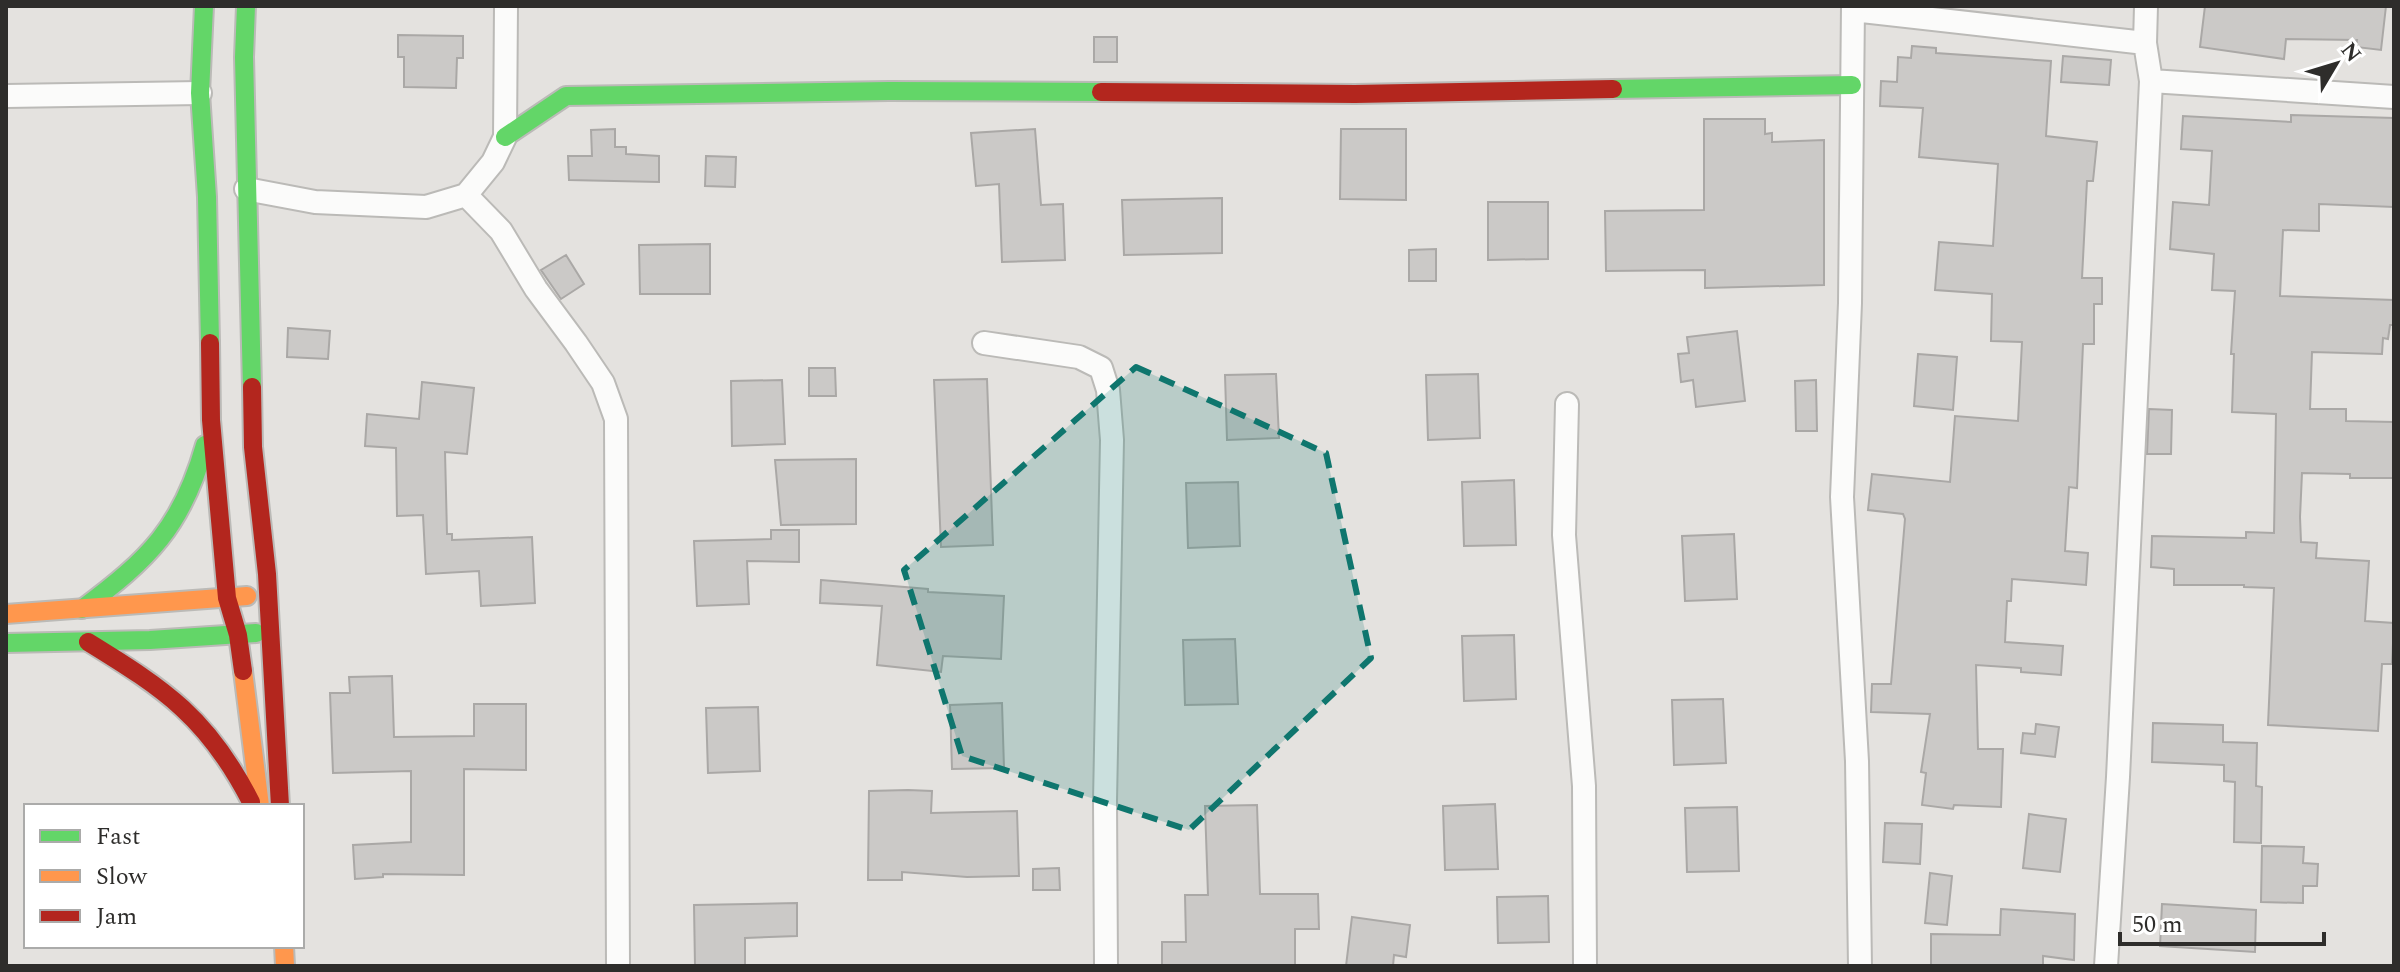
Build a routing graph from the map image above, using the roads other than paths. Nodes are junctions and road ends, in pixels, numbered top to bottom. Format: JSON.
{"nodes":[{"id":1,"x":204,"y":6,"type":"edge"},
{"id":2,"x":246,"y":6,"type":"edge"},
{"id":3,"x":506,"y":6,"type":"edge"},
{"id":4,"x":2146,"y":6,"type":"edge"},
{"id":5,"x":1853,"y":8,"type":"edge"},
{"id":6,"x":2145,"y":43,"type":"junction"},
{"id":7,"x":2151,"y":81,"type":"junction"},
{"id":8,"x":1852,"y":85,"type":"junction"},
{"id":9,"x":200,"y":93,"type":"junction"},
{"id":10,"x":6,"y":96,"type":"edge"},
{"id":11,"x":2394,"y":97,"type":"edge"},
{"id":12,"x":505,"y":137,"type":"junction"},
{"id":13,"x":246,"y":189,"type":"junction"},
{"id":14,"x":466,"y":195,"type":"junction"},
{"id":15,"x":984,"y":343,"type":"dead end"},
{"id":16,"x":1567,"y":404,"type":"dead end"},
{"id":17,"x":211,"y":420,"type":"junction"},
{"id":18,"x":268,"y":594,"type":"junction"},
{"id":19,"x":227,"y":598,"type":"junction"},
{"id":20,"x":80,"y":610,"type":"junction"},
{"id":21,"x":6,"y":614,"type":"edge"},
{"id":22,"x":270,"y":632,"type":"junction"},
{"id":23,"x":238,"y":635,"type":"junction"},
{"id":24,"x":88,"y":642,"type":"junction"},
{"id":25,"x":6,"y":643,"type":"edge"},
{"id":26,"x":252,"y":804,"type":"edge"},
{"id":27,"x":260,"y":804,"type":"edge"},
{"id":28,"x":280,"y":804,"type":"edge"},
{"id":29,"x":618,"y":966,"type":"edge"},
{"id":30,"x":1106,"y":966,"type":"edge"},
{"id":31,"x":1585,"y":966,"type":"edge"},
{"id":32,"x":1860,"y":966,"type":"edge"},
{"id":33,"x":2106,"y":966,"type":"edge"}],
"edges":[{"from":1,"to":9,"type":"street"},
{"from":2,"to":13,"type":"street"},
{"from":3,"to":12,"type":"street"},
{"from":4,"to":6,"type":"street"},
{"from":5,"to":6,"type":"street"},
{"from":5,"to":8,"type":"street"},
{"from":6,"to":7,"type":"street"},
{"from":7,"to":11,"type":"street"},
{"from":7,"to":33,"type":"street"},
{"from":8,"to":12,"type":"street"},
{"from":8,"to":32,"type":"street"},
{"from":9,"to":10,"type":"street"},
{"from":9,"to":17,"type":"street"},
{"from":12,"to":14,"type":"street"},
{"from":13,"to":14,"type":"street"},
{"from":13,"to":18,"type":"street"},
{"from":14,"to":29,"type":"street"},
{"from":15,"to":30,"type":"street"},
{"from":16,"to":31,"type":"street"},
{"from":17,"to":19,"type":"street"},
{"from":17,"to":20,"type":"street"},
{"from":18,"to":19,"type":"street"},
{"from":18,"to":22,"type":"street"},
{"from":19,"to":20,"type":"street"},
{"from":19,"to":23,"type":"street"},
{"from":20,"to":21,"type":"street"},
{"from":22,"to":23,"type":"street"},
{"from":22,"to":28,"type":"street"},
{"from":23,"to":24,"type":"street"},
{"from":23,"to":27,"type":"street"},
{"from":24,"to":25,"type":"street"},
{"from":24,"to":26,"type":"street"}]}
